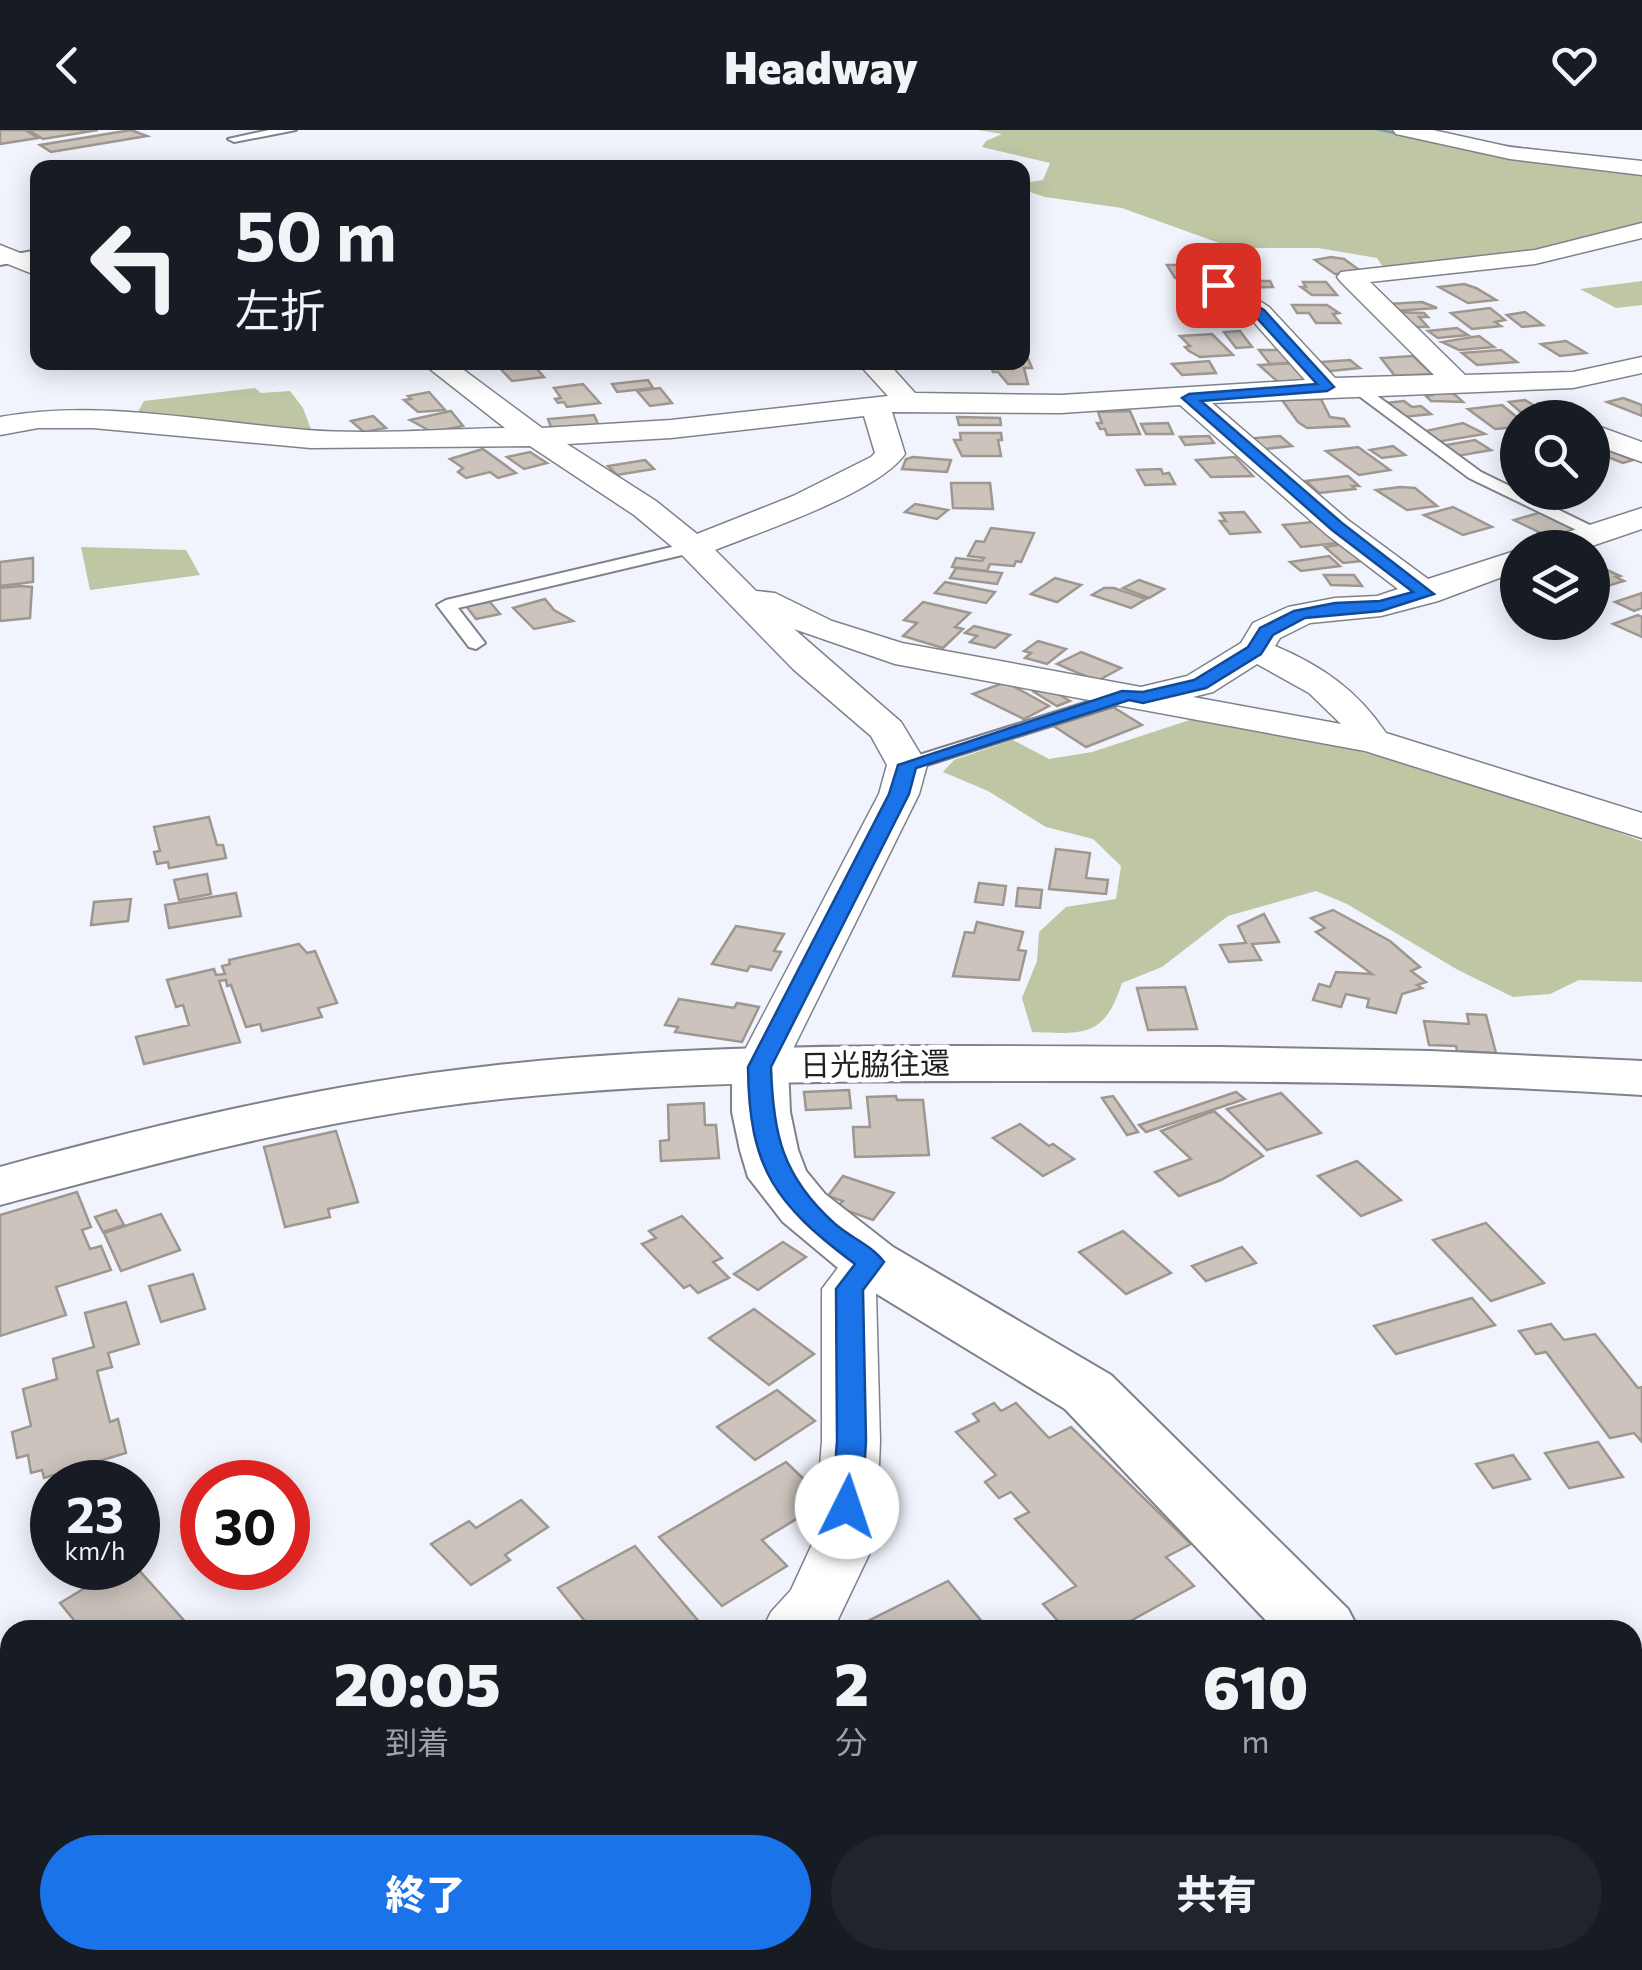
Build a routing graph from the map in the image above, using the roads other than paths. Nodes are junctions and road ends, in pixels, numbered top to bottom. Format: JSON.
{"nodes":[{"id":1,"x":290,"y":130,"type":"edge"},
{"id":2,"x":1403,"y":130,"type":"edge"},
{"id":3,"x":234,"y":139,"type":"dead end"},
{"id":4,"x":1642,"y":168,"type":"edge"},
{"id":5,"x":1642,"y":230,"type":"edge"},
{"id":6,"x":1199,"y":258,"type":"dead end"},
{"id":7,"x":1642,"y":365,"type":"edge"},
{"id":8,"x":445,"y":370,"type":"edge"},
{"id":9,"x":879,"y":370,"type":"edge"},
{"id":10,"x":1455,"y":381,"type":"junction"},
{"id":11,"x":1514,"y":382,"type":"junction"},
{"id":12,"x":1342,"y":387,"type":"junction"},
{"id":13,"x":1189,"y":398,"type":"junction"},
{"id":14,"x":1542,"y":400,"type":"edge"},
{"id":15,"x":892,"y":405,"type":"junction"},
{"id":16,"x":0,"y":426,"type":"edge"},
{"id":17,"x":536,"y":437,"type":"junction"},
{"id":18,"x":1610,"y":440,"type":"edge"},
{"id":19,"x":1642,"y":454,"type":"edge"},
{"id":20,"x":1642,"y":518,"type":"edge"},
{"id":21,"x":1591,"y":530,"type":"edge"},
{"id":22,"x":1602,"y":530,"type":"edge"},
{"id":23,"x":692,"y":547,"type":"junction"},
{"id":24,"x":1500,"y":567,"type":"edge"},
{"id":25,"x":731,"y":589,"type":"junction"},
{"id":26,"x":1426,"y":594,"type":"junction"},
{"id":27,"x":476,"y":643,"type":"dead end"},
{"id":28,"x":1255,"y":650,"type":"junction"},
{"id":29,"x":1136,"y":696,"type":"junction"},
{"id":30,"x":1372,"y":741,"type":"junction"},
{"id":31,"x":907,"y":765,"type":"junction"},
{"id":32,"x":1642,"y":826,"type":"edge"},
{"id":33,"x":760,"y":1067,"type":"junction"},
{"id":34,"x":1642,"y":1078,"type":"edge"},
{"id":35,"x":0,"y":1186,"type":"edge"},
{"id":36,"x":871,"y":1262,"type":"junction"},
{"id":37,"x":803,"y":1620,"type":"edge"},
{"id":38,"x":1312,"y":1620,"type":"edge"}],
"edges":[{"from":1,"to":3,"type":"lane"},
{"from":2,"to":4,"type":"street"},
{"from":5,"to":10,"type":"street"},
{"from":6,"to":12,"type":"street"},
{"from":7,"to":11,"type":"street"},
{"from":8,"to":17,"type":"street"},
{"from":9,"to":15,"type":"street"},
{"from":10,"to":11,"type":"street"},
{"from":10,"to":12,"type":"street"},
{"from":11,"to":14,"type":"street"},
{"from":12,"to":13,"type":"street"},
{"from":12,"to":21,"type":"lane"},
{"from":13,"to":15,"type":"street"},
{"from":13,"to":26,"type":"street"},
{"from":15,"to":17,"type":"street"},
{"from":15,"to":23,"type":"street"},
{"from":16,"to":17,"type":"street"},
{"from":17,"to":23,"type":"street"},
{"from":18,"to":19,"type":"street"},
{"from":20,"to":22,"type":"street"},
{"from":23,"to":25,"type":"street"},
{"from":23,"to":27,"type":"lane"},
{"from":24,"to":26,"type":"street"},
{"from":25,"to":29,"type":"street"},
{"from":25,"to":31,"type":"street"},
{"from":26,"to":28,"type":"street"},
{"from":28,"to":29,"type":"street"},
{"from":28,"to":30,"type":"street"},
{"from":29,"to":30,"type":"street"},
{"from":29,"to":31,"type":"lane"},
{"from":30,"to":32,"type":"street"},
{"from":31,"to":33,"type":"street"},
{"from":33,"to":34,"type":"main road","name":"日光脇往還"},
{"from":33,"to":35,"type":"main road","name":"日光脇往還"},
{"from":33,"to":36,"type":"main road"},
{"from":36,"to":37,"type":"street"},
{"from":36,"to":38,"type":"main road"}]}
